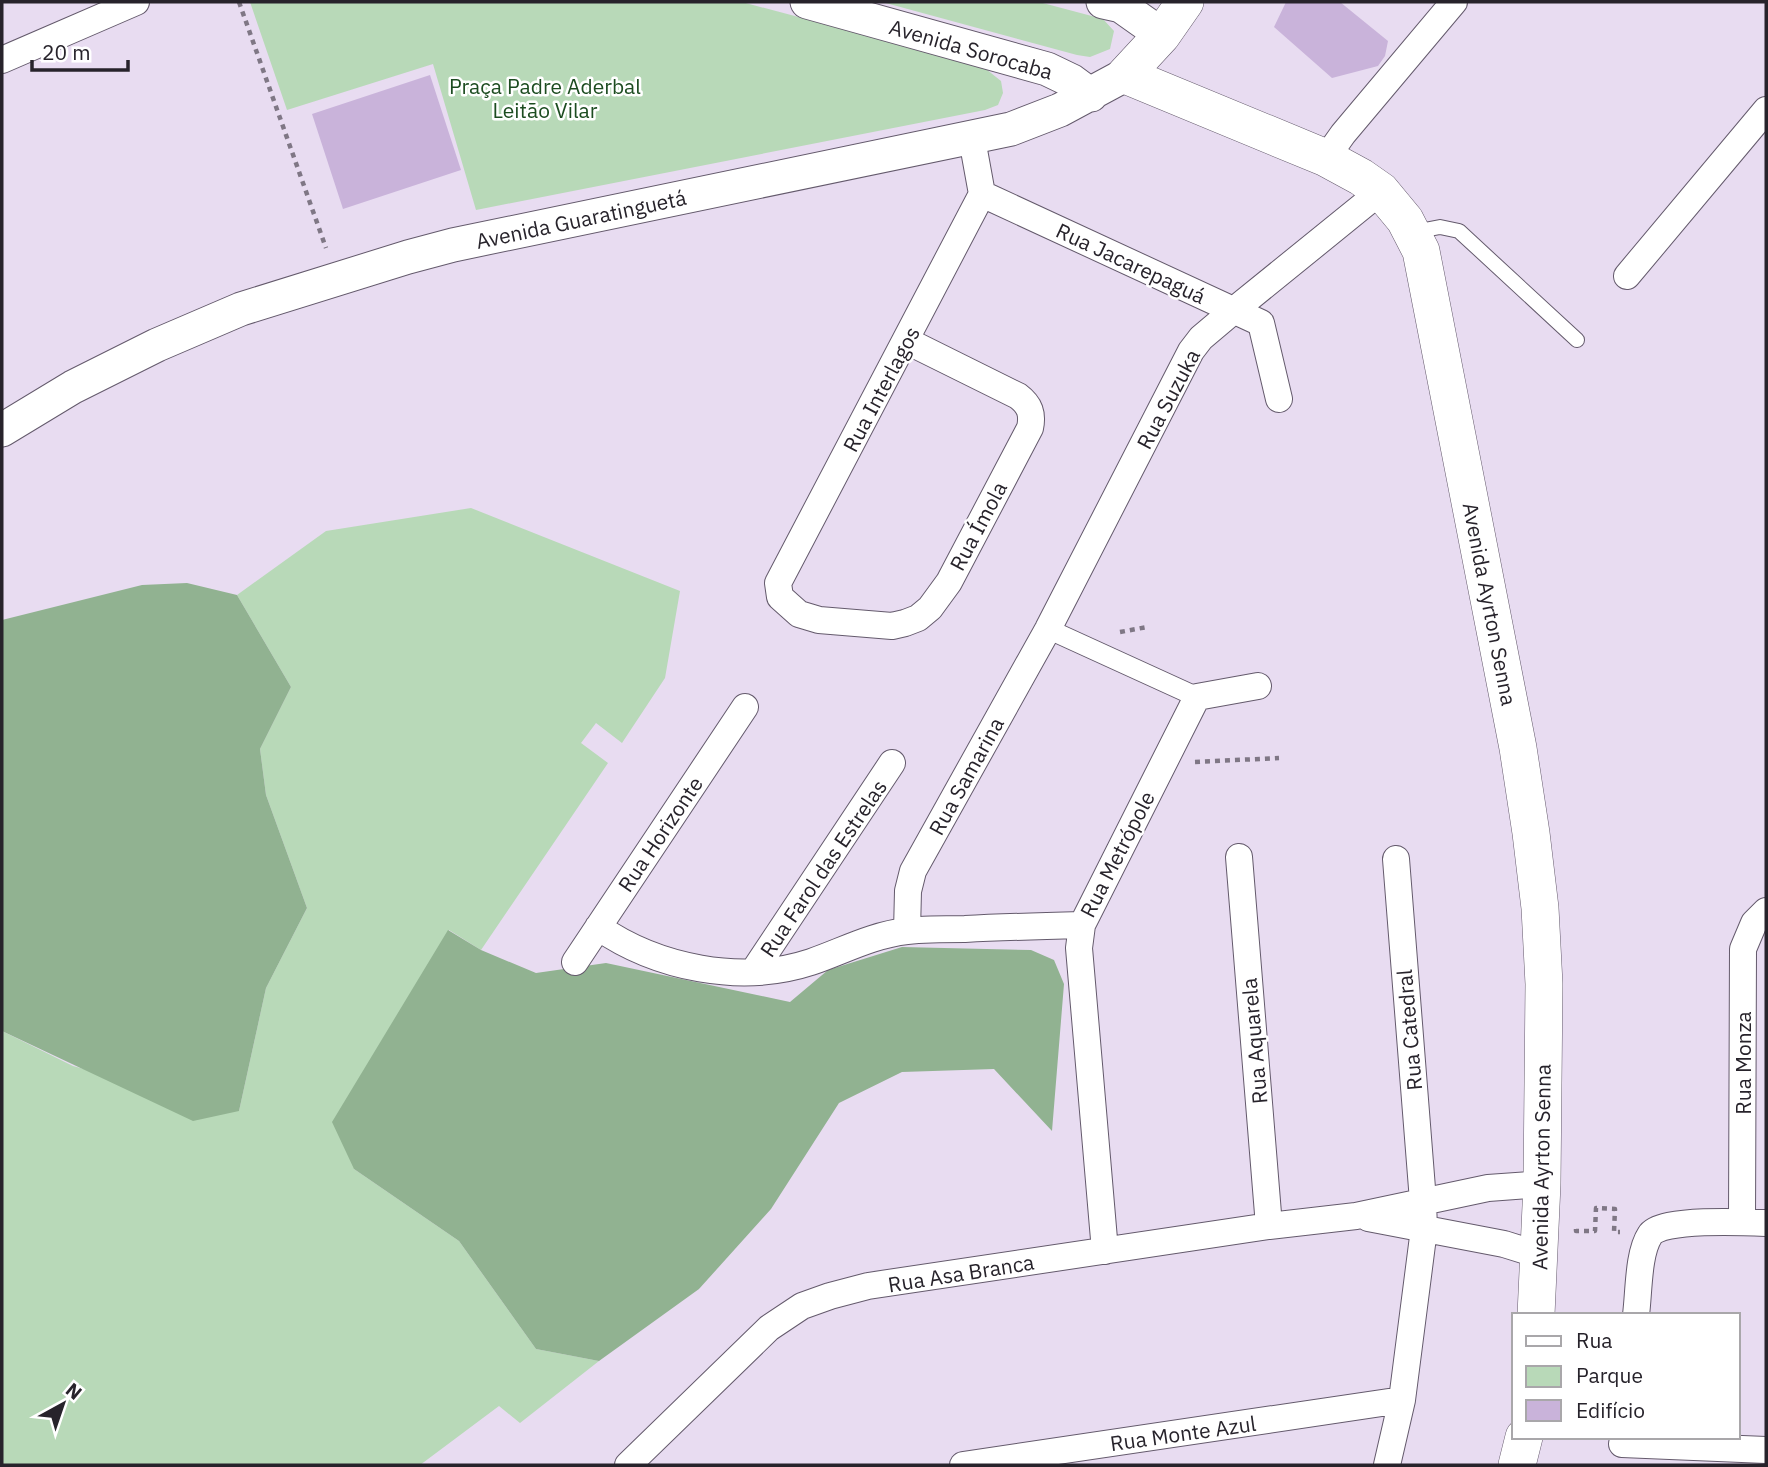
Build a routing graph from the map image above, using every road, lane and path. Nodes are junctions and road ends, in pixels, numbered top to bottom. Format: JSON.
{"nodes":[{"id":1,"x":136,"y":2,"type":"edge"},
{"id":2,"x":239,"y":2,"type":"edge"},
{"id":3,"x":807,"y":2,"type":"edge"},
{"id":4,"x":1103,"y":2,"type":"edge"},
{"id":5,"x":1185,"y":2,"type":"edge"},
{"id":6,"x":1454,"y":2,"type":"edge"},
{"id":7,"x":1162,"y":35,"type":"junction"},
{"id":8,"x":2,"y":60,"type":"edge"},
{"id":9,"x":1125,"y":75,"type":"junction"},
{"id":10,"x":1091,"y":94,"type":"junction"},
{"id":11,"x":1766,"y":110,"type":"edge"},
{"id":12,"x":972,"y":139,"type":"junction"},
{"id":13,"x":1326,"y":158,"type":"junction"},
{"id":14,"x":1381,"y":191,"type":"junction"},
{"id":15,"x":982,"y":194,"type":"junction"},
{"id":16,"x":1413,"y":232,"type":"junction"},
{"id":17,"x":1626,"y":276,"type":"dead end"},
{"id":18,"x":337,"y":279,"type":"junction"},
{"id":19,"x":1233,"y":311,"type":"junction"},
{"id":20,"x":1577,"y":340,"type":"dead end"},
{"id":21,"x":906,"y":341,"type":"junction"},
{"id":22,"x":1279,"y":399,"type":"dead end"},
{"id":23,"x":2,"y":430,"type":"edge"},
{"id":24,"x":778,"y":583,"type":"joint"},
{"id":25,"x":1147,"y":627,"type":"dead end"},
{"id":26,"x":1048,"y":629,"type":"junction"},
{"id":27,"x":1122,"y":632,"type":"dead end"},
{"id":28,"x":1258,"y":686,"type":"dead end"},
{"id":29,"x":1197,"y":697,"type":"junction"},
{"id":30,"x":745,"y":707,"type":"dead end"},
{"id":31,"x":1279,"y":758,"type":"dead end"},
{"id":32,"x":892,"y":763,"type":"dead end"},
{"id":33,"x":1163,"y":764,"type":"junction"},
{"id":34,"x":1239,"y":857,"type":"dead end"},
{"id":35,"x":1395,"y":859,"type":"dead end"},
{"id":36,"x":1766,"y":911,"type":"edge"},
{"id":37,"x":1082,"y":925,"type":"junction"},
{"id":38,"x":598,"y":927,"type":"junction"},
{"id":39,"x":907,"y":931,"type":"junction"},
{"id":40,"x":575,"y":962,"type":"dead end"},
{"id":41,"x":754,"y":972,"type":"junction"},
{"id":42,"x":1541,"y":1200,"type":"junction"},
{"id":43,"x":1423,"y":1201,"type":"junction"},
{"id":44,"x":1356,"y":1216,"type":"junction"},
{"id":45,"x":1754,"y":1222,"type":"edge"},
{"id":46,"x":1269,"y":1226,"type":"junction"},
{"id":47,"x":1424,"y":1229,"type":"junction"},
{"id":48,"x":1636,"y":1234,"type":"junction"},
{"id":49,"x":1105,"y":1251,"type":"junction"},
{"id":50,"x":1539,"y":1255,"type":"junction"},
{"id":51,"x":1536,"y":1313,"type":"edge"},
{"id":52,"x":1636,"y":1313,"type":"edge"},
{"id":53,"x":1402,"y":1400,"type":"junction"},
{"id":54,"x":1524,"y":1439,"type":"edge"},
{"id":55,"x":1619,"y":1449,"type":"edge"},
{"id":56,"x":1766,"y":1450,"type":"edge"},
{"id":57,"x":628,"y":1465,"type":"edge"},
{"id":58,"x":963,"y":1465,"type":"edge"},
{"id":59,"x":1387,"y":1465,"type":"edge"},
{"id":60,"x":1517,"y":1465,"type":"edge"}],
"edges":[{"from":1,"to":8,"type":"street"},
{"from":2,"to":18,"type":"path"},
{"from":3,"to":10,"type":"street","name":"Avenida Sorocaba"},
{"from":4,"to":7,"type":"street"},
{"from":5,"to":7,"type":"main road","name":"Avenida Guaratinguetá"},
{"from":6,"to":13,"type":"street"},
{"from":7,"to":9,"type":"main road","name":"Avenida Guaratinguetá"},
{"from":9,"to":10,"type":"street","name":"Avenida Guaratinguetá"},
{"from":9,"to":13,"type":"main road","name":"Avenida Ayrton Senna"},
{"from":10,"to":12,"type":"street","name":"Avenida Guaratinguetá"},
{"from":11,"to":17,"type":"street"},
{"from":12,"to":15,"type":"street"},
{"from":12,"to":18,"type":"street","name":"Avenida Guaratinguetá"},
{"from":13,"to":14,"type":"main road","name":"Avenida Ayrton Senna"},
{"from":14,"to":16,"type":"main road","name":"Avenida Ayrton Senna"},
{"from":14,"to":19,"type":"street","name":"Rua Suzuka"},
{"from":15,"to":19,"type":"street","name":"Rua Jacarepaguá"},
{"from":15,"to":21,"type":"street","name":"Rua Interlagos"},
{"from":16,"to":20,"type":"lane"},
{"from":16,"to":42,"type":"main road","name":"Avenida Ayrton Senna"},
{"from":18,"to":23,"type":"street","name":"Avenida Guaratinguetá"},
{"from":19,"to":22,"type":"street","name":"Rua Jacarepaguá"},
{"from":19,"to":26,"type":"street","name":"Rua Suzuka"},
{"from":21,"to":24,"type":"street","name":"Rua Interlagos"},
{"from":21,"to":24,"type":"street","name":"Rua Ímola"},
{"from":25,"to":27,"type":"path"},
{"from":26,"to":29,"type":"street"},
{"from":26,"to":39,"type":"street","name":"Rua Samarina"},
{"from":28,"to":29,"type":"street"},
{"from":29,"to":33,"type":"street","name":"Rua Metrópole"},
{"from":30,"to":38,"type":"street","name":"Rua Horizonte"},
{"from":31,"to":33,"type":"path"},
{"from":32,"to":41,"type":"street","name":"Rua Farol das Estrelas"},
{"from":33,"to":37,"type":"street","name":"Rua Metrópole"},
{"from":34,"to":46,"type":"street","name":"Rua Aquarela"},
{"from":35,"to":43,"type":"street","name":"Rua Catedral"},
{"from":36,"to":45,"type":"street","name":"Rua Monza"},
{"from":37,"to":39,"type":"street"},
{"from":37,"to":49,"type":"street","name":"Rua Metrópole"},
{"from":38,"to":40,"type":"street","name":"Rua Horizonte"},
{"from":38,"to":41,"type":"street"},
{"from":39,"to":41,"type":"street"},
{"from":42,"to":43,"type":"street","name":"Rua Asa Branca"},
{"from":42,"to":48,"type":"path"},
{"from":42,"to":50,"type":"main road","name":"Avenida Ayrton Senna"},
{"from":43,"to":44,"type":"street","name":"Rua Asa Branca"},
{"from":43,"to":47,"type":"street"},
{"from":44,"to":46,"type":"street","name":"Rua Asa Branca"},
{"from":44,"to":47,"type":"street","name":"Rua Asa Branca"},
{"from":45,"to":48,"type":"street"},
{"from":46,"to":49,"type":"street","name":"Rua Asa Branca"},
{"from":47,"to":50,"type":"street","name":"Rua Asa Branca"},
{"from":47,"to":53,"type":"street"},
{"from":48,"to":52,"type":"street"},
{"from":49,"to":57,"type":"street","name":"Rua Asa Branca"},
{"from":50,"to":51,"type":"main road","name":"Avenida Ayrton Senna"},
{"from":53,"to":58,"type":"street","name":"Rua Monte Azul"},
{"from":53,"to":59,"type":"street"},
{"from":54,"to":60,"type":"main road"},
{"from":55,"to":56,"type":"street"}]}
